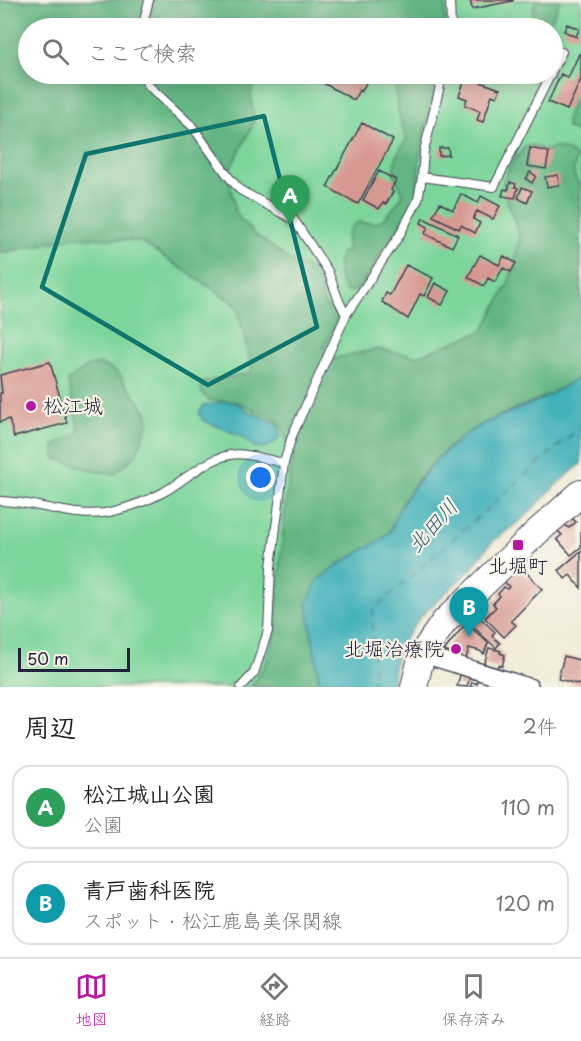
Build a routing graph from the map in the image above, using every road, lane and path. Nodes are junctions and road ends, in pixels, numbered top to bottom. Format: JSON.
{"nodes":[{"id":1,"x":150,"y":0,"type":"edge"},
{"id":2,"x":450,"y":0,"type":"edge"},
{"id":3,"x":145,"y":18,"type":"edge"},
{"id":4,"x":451,"y":18,"type":"edge"},
{"id":5,"x":148,"y":84,"type":"edge"},
{"id":6,"x":441,"y":84,"type":"edge"},
{"id":7,"x":546,"y":84,"type":"edge"},
{"id":8,"x":422,"y":177,"type":"junction"},
{"id":9,"x":346,"y":315,"type":"junction"},
{"id":10,"x":284,"y":463,"type":"junction"},
{"id":11,"x":581,"y":493,"type":"edge"},
{"id":12,"x":0,"y":501,"type":"edge"},
{"id":13,"x":422,"y":654,"type":"junction"},
{"id":14,"x":241,"y":687,"type":"edge"},
{"id":15,"x":414,"y":687,"type":"edge"},
{"id":16,"x":530,"y":687,"type":"edge"}],
"edges":[{"from":1,"to":3,"type":"lane"},
{"from":2,"to":4,"type":"lane"},
{"from":5,"to":9,"type":"lane"},
{"from":6,"to":8,"type":"lane"},
{"from":7,"to":8,"type":"lane"},
{"from":8,"to":9,"type":"lane"},
{"from":9,"to":10,"type":"lane"},
{"from":10,"to":12,"type":"lane"},
{"from":10,"to":14,"type":"lane"},
{"from":11,"to":13,"type":"main road"},
{"from":13,"to":15,"type":"main road"},
{"from":13,"to":16,"type":"street"}]}
